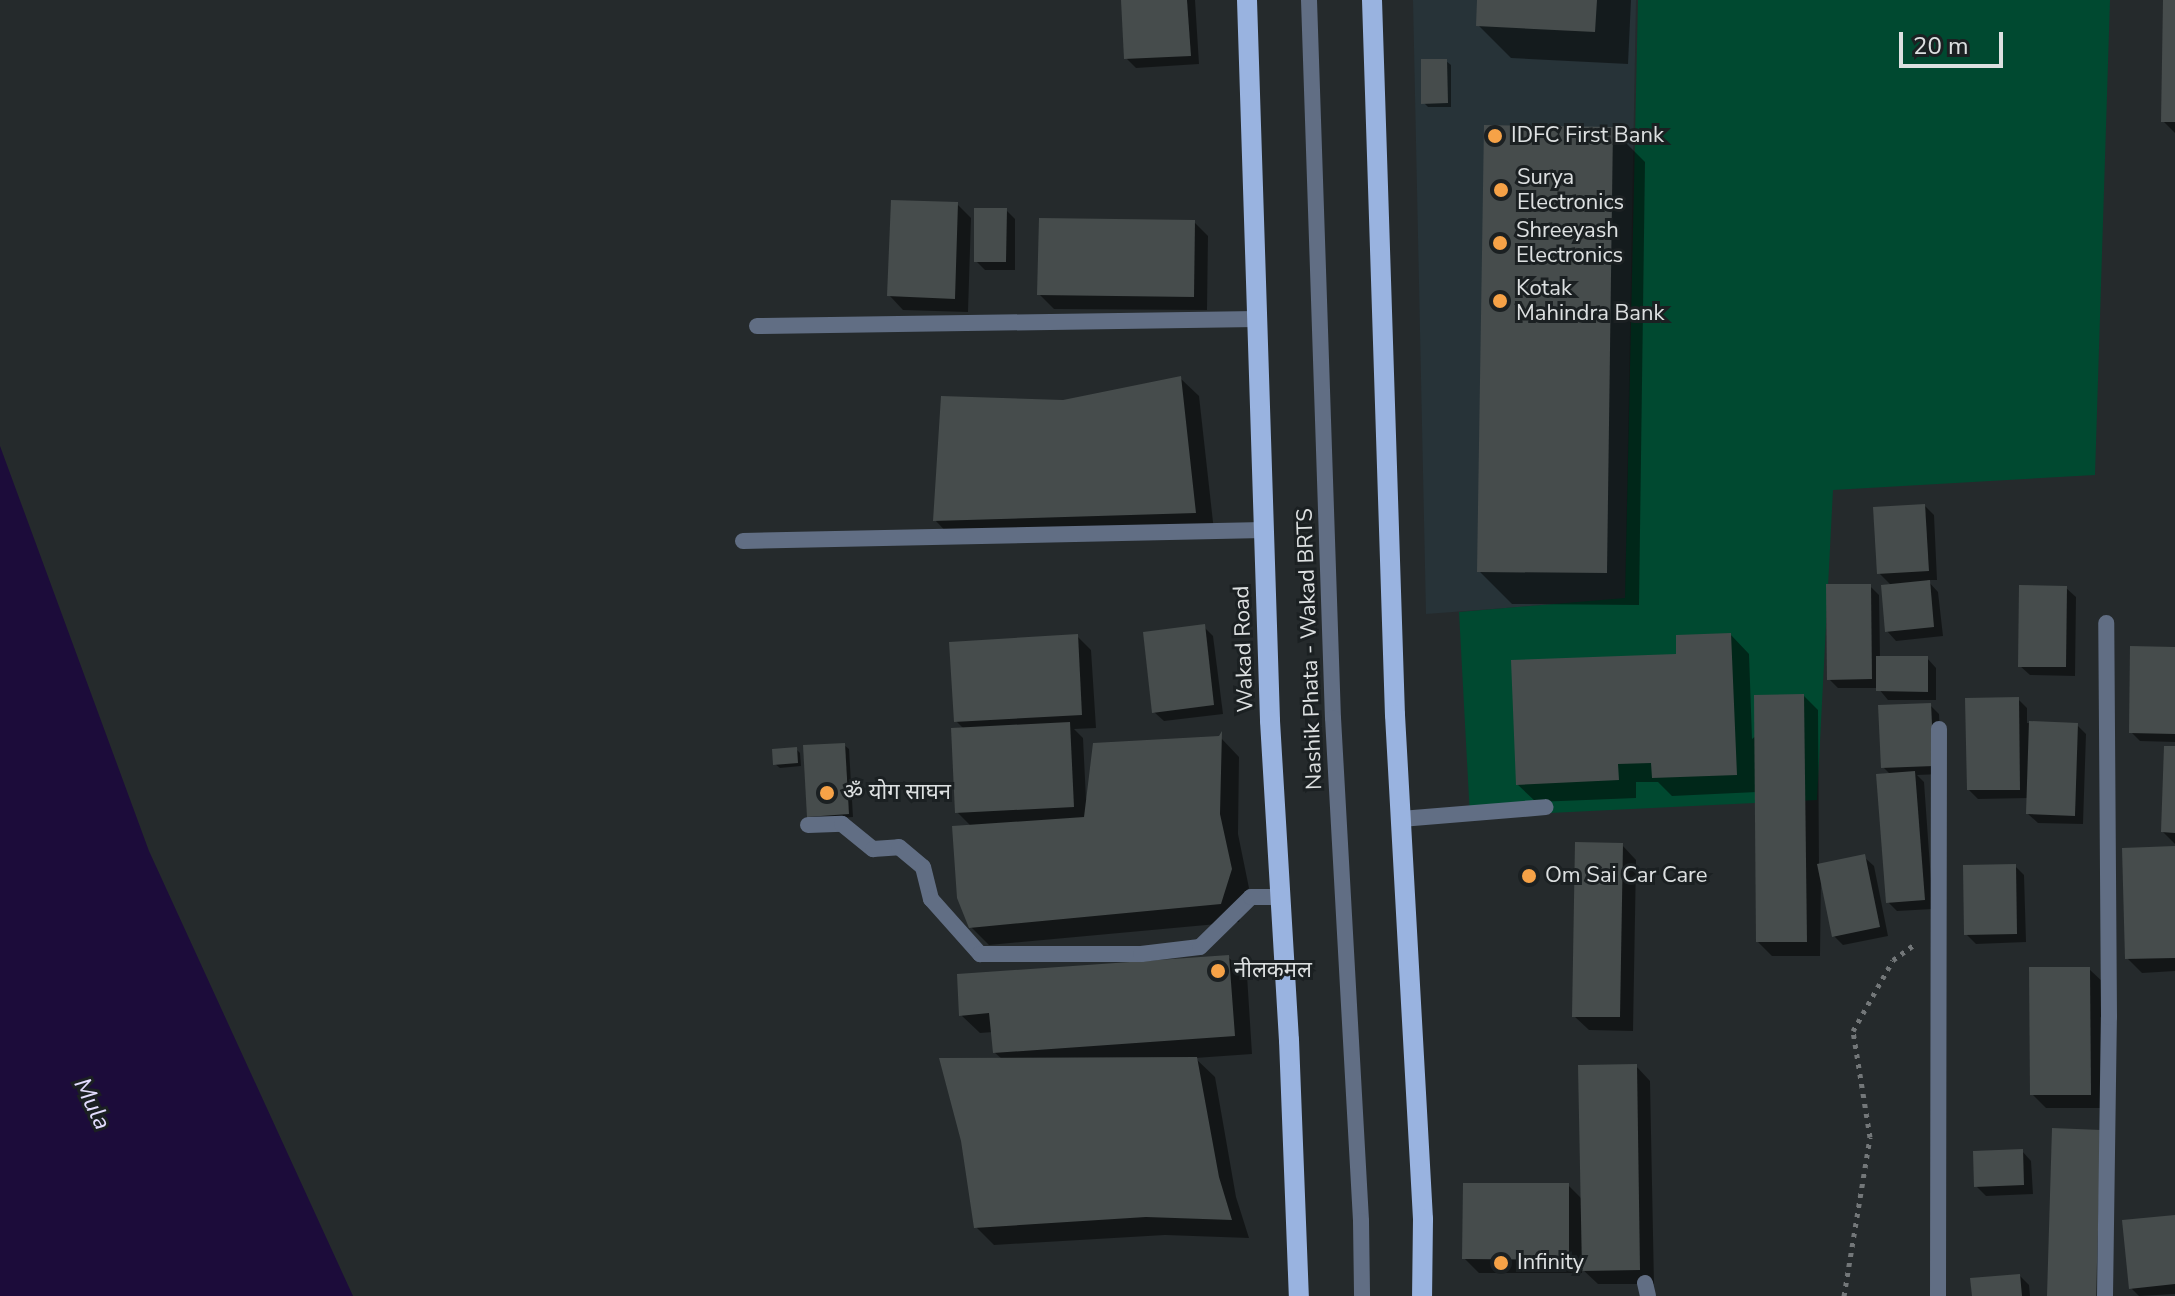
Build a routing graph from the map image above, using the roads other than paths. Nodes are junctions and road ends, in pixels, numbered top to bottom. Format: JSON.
{"nodes":[{"id":1,"x":1247,"y":0,"type":"edge"},
{"id":2,"x":1309,"y":0,"type":"edge"},
{"id":3,"x":1372,"y":0,"type":"edge"},
{"id":4,"x":1257,"y":319,"type":"junction"},
{"id":5,"x":757,"y":326,"type":"dead end"},
{"id":6,"x":1264,"y":530,"type":"junction"},
{"id":7,"x":743,"y":541,"type":"dead end"},
{"id":8,"x":2106,"y":623,"type":"dead end"},
{"id":9,"x":1939,"y":729,"type":"dead end"},
{"id":10,"x":1546,"y":807,"type":"dead end"},
{"id":11,"x":1401,"y":819,"type":"junction"},
{"id":12,"x":808,"y":825,"type":"dead end"},
{"id":13,"x":1281,"y":897,"type":"junction"},
{"id":14,"x":1299,"y":1296,"type":"edge"},
{"id":15,"x":1362,"y":1296,"type":"edge"},
{"id":16,"x":1422,"y":1296,"type":"edge"},
{"id":17,"x":1938,"y":1296,"type":"edge"},
{"id":18,"x":2105,"y":1296,"type":"edge"}],
"edges":[{"from":1,"to":4,"type":"main road","name":"Wakad Road"},
{"from":2,"to":15,"type":"street","name":"Nashik Phata - Wakad BRTS"},
{"from":3,"to":11,"type":"main road"},
{"from":4,"to":5,"type":"street"},
{"from":4,"to":6,"type":"main road","name":"Wakad Road"},
{"from":6,"to":7,"type":"street"},
{"from":6,"to":13,"type":"main road","name":"Wakad Road"},
{"from":8,"to":18,"type":"street"},
{"from":9,"to":17,"type":"street"},
{"from":10,"to":11,"type":"street"},
{"from":11,"to":16,"type":"main road"},
{"from":12,"to":13,"type":"street"},
{"from":13,"to":14,"type":"main road","name":"Wakad Road"}]}
